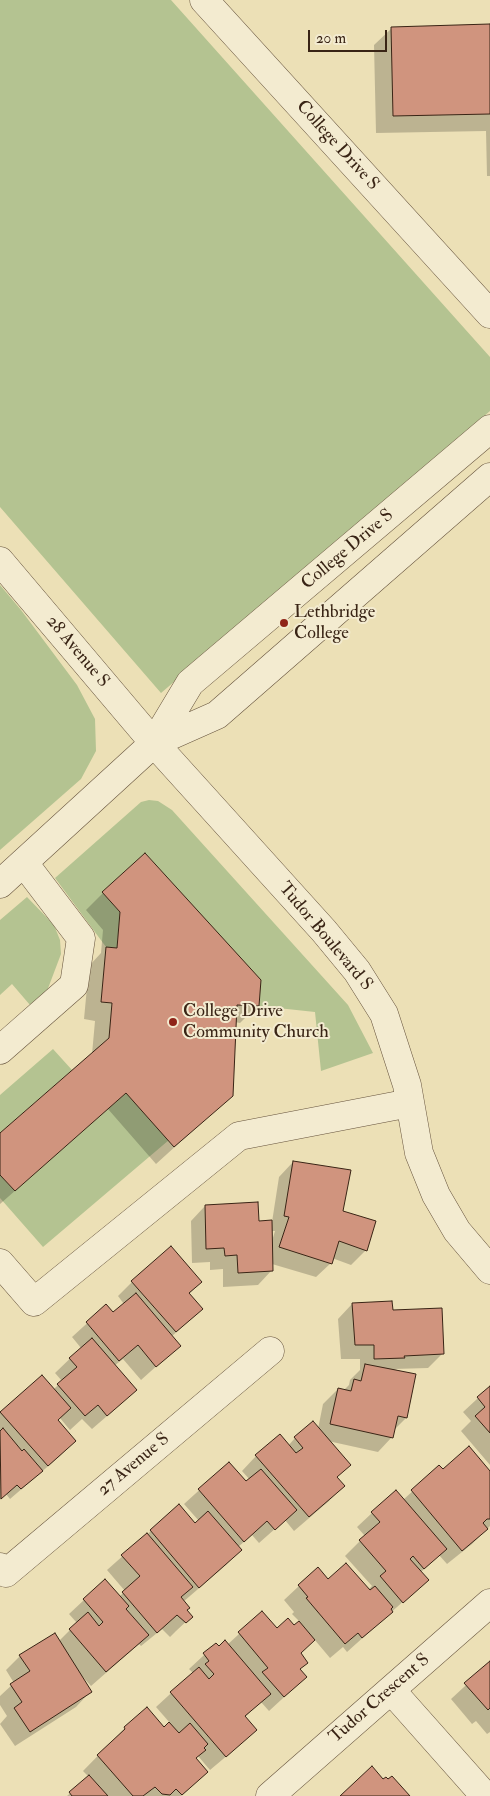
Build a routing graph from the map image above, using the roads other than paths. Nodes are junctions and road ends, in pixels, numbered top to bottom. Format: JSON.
{"nodes":[{"id":1,"x":204,"y":0,"type":"edge"},
{"id":2,"x":490,"y":314,"type":"edge"},
{"id":3,"x":490,"y":429,"type":"edge"},
{"id":4,"x":490,"y":477,"type":"edge"},
{"id":5,"x":0,"y":561,"type":"edge"},
{"id":6,"x":154,"y":743,"type":"junction"},
{"id":7,"x":24,"y":863,"type":"junction"},
{"id":8,"x":0,"y":884,"type":"edge"},
{"id":9,"x":0,"y":1050,"type":"edge"},
{"id":10,"x":410,"y":1103,"type":"junction"},
{"id":11,"x":0,"y":1263,"type":"edge"},
{"id":12,"x":490,"y":1270,"type":"edge"},
{"id":13,"x":270,"y":1351,"type":"dead end"},
{"id":14,"x":0,"y":1567,"type":"edge"},
{"id":15,"x":490,"y":1603,"type":"edge"},
{"id":16,"x":390,"y":1690,"type":"junction"},
{"id":17,"x":270,"y":1796,"type":"edge"},
{"id":18,"x":485,"y":1796,"type":"edge"}],
"edges":[{"from":1,"to":2,"type":"street","name":"College Drive S"},
{"from":3,"to":6,"type":"street","name":"College Drive S"},
{"from":4,"to":6,"type":"street","name":"College Drive S"},
{"from":5,"to":6,"type":"street","name":"28 Avenue S"},
{"from":6,"to":7,"type":"street","name":"College Drive S"},
{"from":6,"to":10,"type":"street","name":"Tudor Boulevard S"},
{"from":7,"to":8,"type":"street","name":"College Drive S"},
{"from":7,"to":9,"type":"street"},
{"from":10,"to":11,"type":"street"},
{"from":10,"to":12,"type":"street","name":"Tudor Boulevard S"},
{"from":13,"to":14,"type":"street","name":"27 Avenue S"},
{"from":15,"to":16,"type":"street","name":"Tudor Crescent S"},
{"from":16,"to":17,"type":"street","name":"Tudor Crescent S"},
{"from":16,"to":18,"type":"street"}]}
